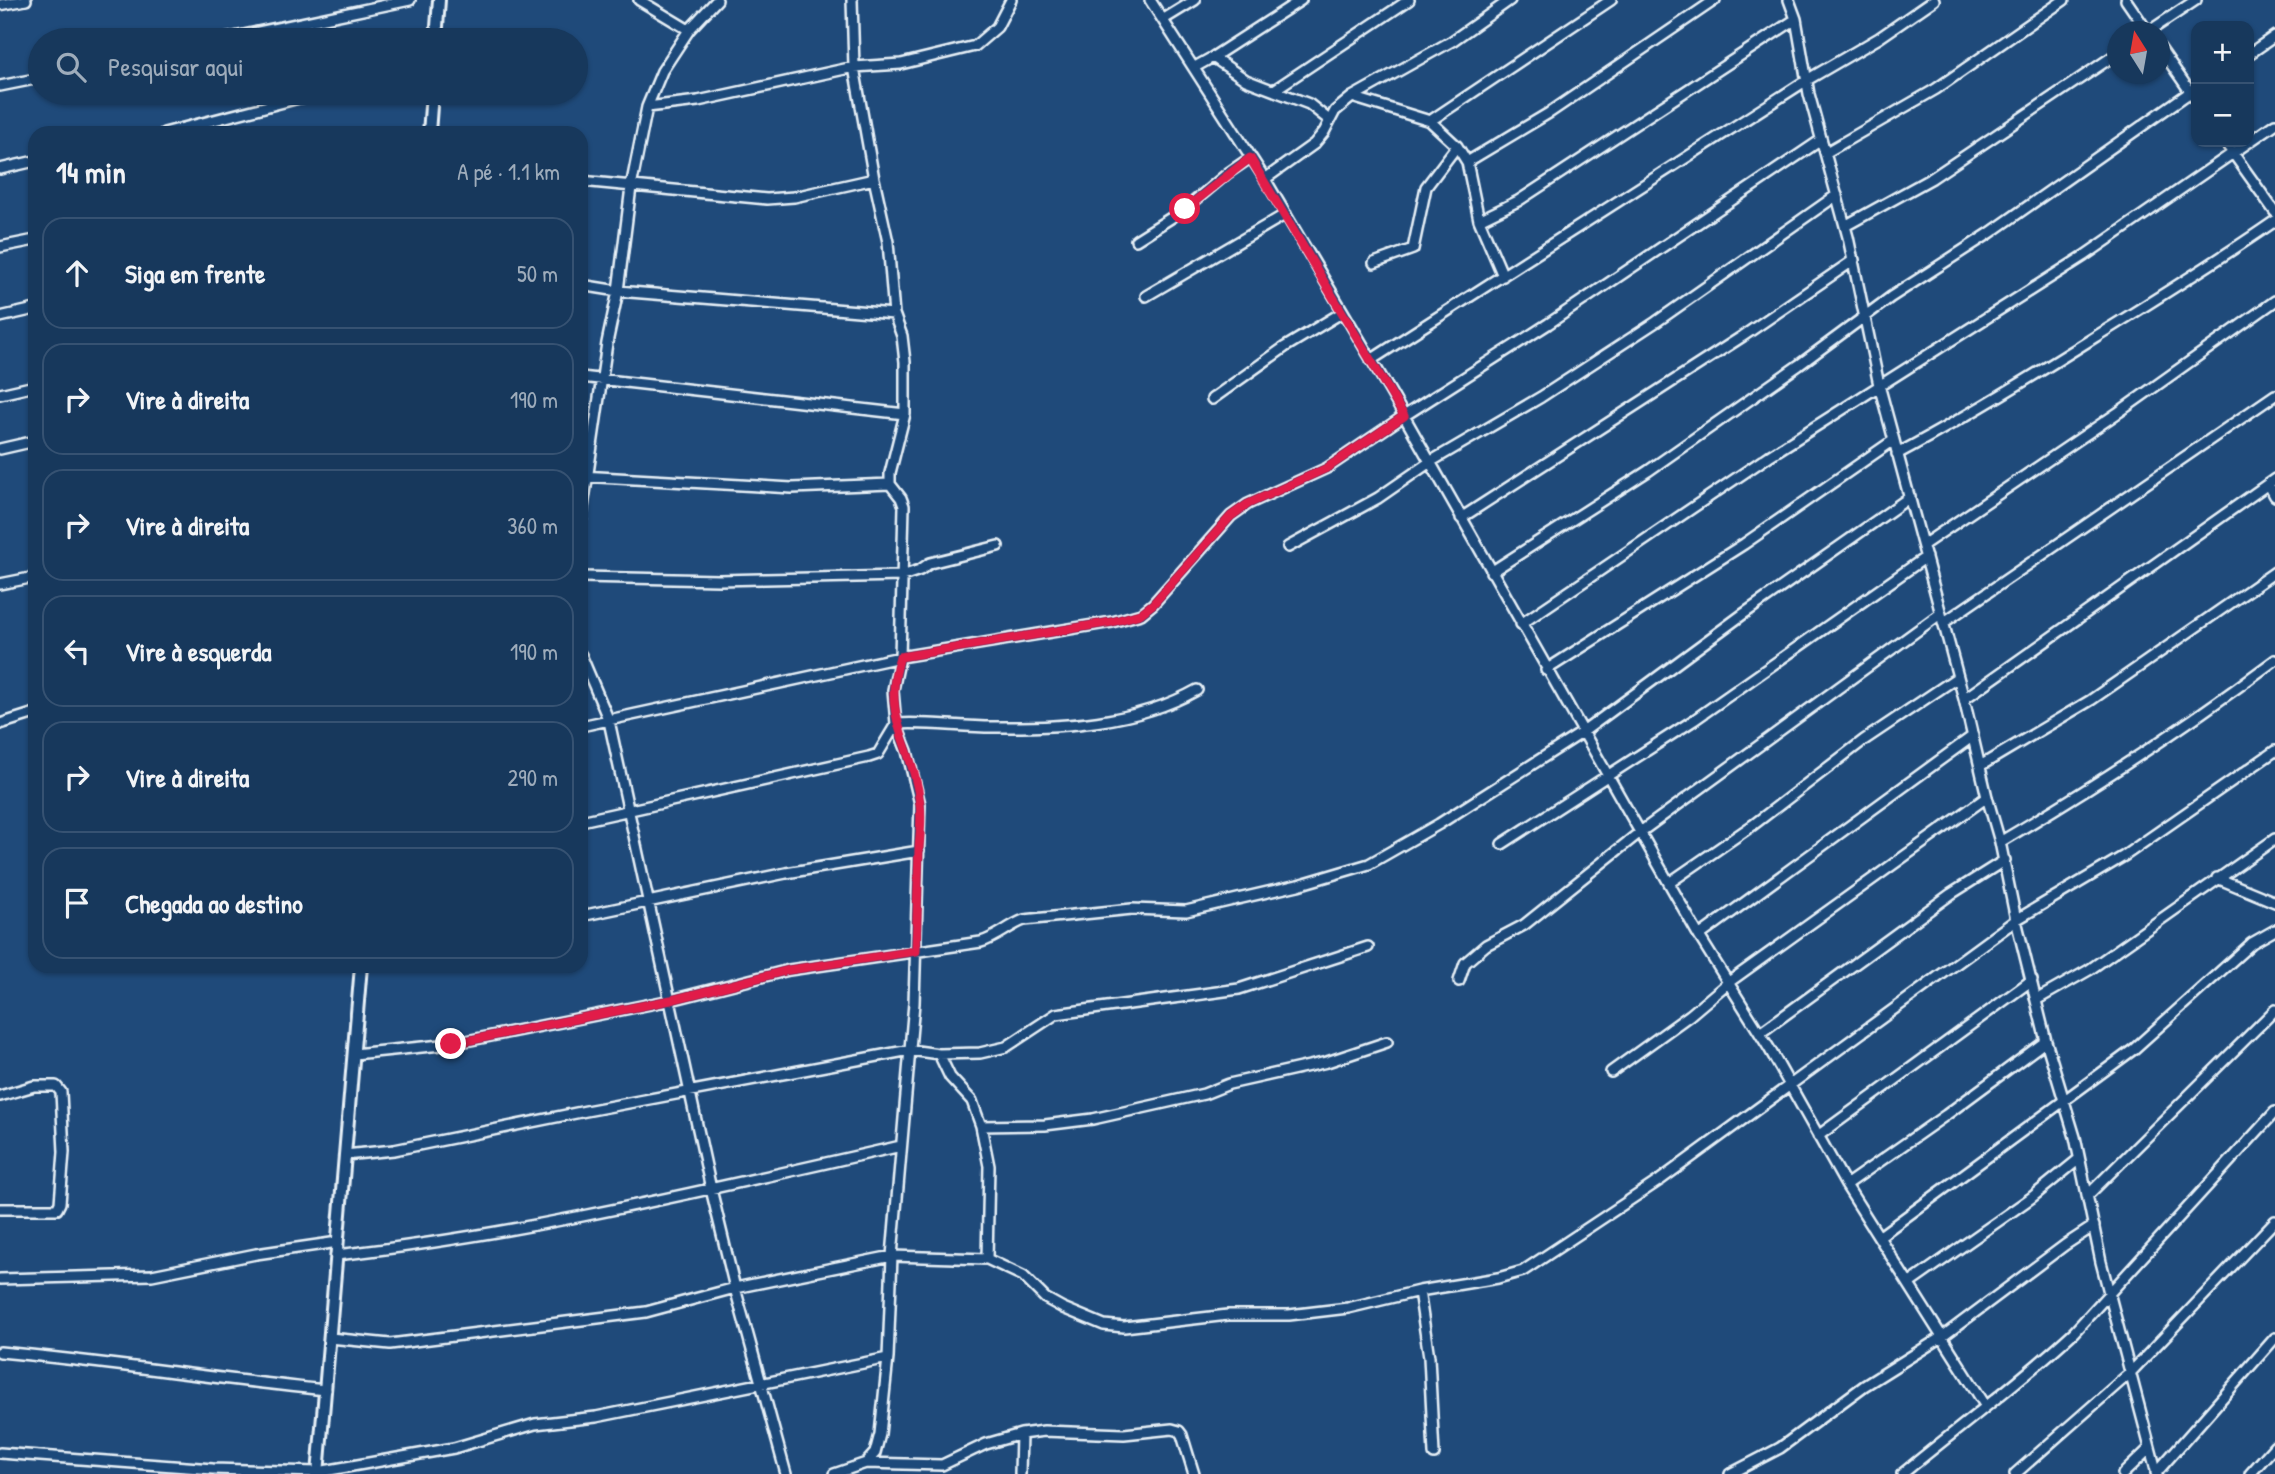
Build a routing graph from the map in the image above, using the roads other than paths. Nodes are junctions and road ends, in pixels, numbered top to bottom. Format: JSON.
{"nodes":[{"id":1,"x":26,"y":0,"type":"edge"},
{"id":2,"x":410,"y":0,"type":"edge"},
{"id":3,"x":439,"y":0,"type":"edge"},
{"id":4,"x":639,"y":0,"type":"edge"},
{"id":5,"x":717,"y":0,"type":"edge"},
{"id":6,"x":852,"y":0,"type":"edge"},
{"id":7,"x":1011,"y":0,"type":"edge"},
{"id":8,"x":1150,"y":0,"type":"edge"},
{"id":9,"x":1195,"y":0,"type":"edge"},
{"id":10,"x":1301,"y":0,"type":"edge"},
{"id":11,"x":1409,"y":0,"type":"edge"},
{"id":12,"x":1510,"y":0,"type":"edge"},
{"id":13,"x":1611,"y":0,"type":"edge"},
{"id":14,"x":1715,"y":0,"type":"edge"},
{"id":15,"x":1789,"y":0,"type":"edge"},
{"id":16,"x":1934,"y":0,"type":"edge"},
{"id":17,"x":2064,"y":0,"type":"edge"},
{"id":18,"x":2126,"y":0,"type":"edge"},
{"id":19,"x":2196,"y":0,"type":"edge"},
{"id":20,"x":0,"y":5,"type":"edge"},
{"id":21,"x":1164,"y":19,"type":"junction"},
{"id":22,"x":1796,"y":19,"type":"junction"},
{"id":23,"x":2141,"y":21,"type":"edge"},
{"id":24,"x":2163,"y":21,"type":"edge"},
{"id":25,"x":276,"y":28,"type":"edge"},
{"id":26,"x":437,"y":28,"type":"edge"},
{"id":27,"x":689,"y":30,"type":"junction"},
{"id":28,"x":2275,"y":36,"type":"edge"},
{"id":29,"x":2254,"y":51,"type":"edge"},
{"id":30,"x":1213,"y":57,"type":"junction"},
{"id":31,"x":2107,"y":60,"type":"edge"},
{"id":32,"x":2170,"y":61,"type":"edge"},
{"id":33,"x":855,"y":67,"type":"junction"},
{"id":34,"x":1195,"y":67,"type":"junction"},
{"id":35,"x":28,"y":80,"type":"edge"},
{"id":36,"x":1807,"y":80,"type":"junction"},
{"id":37,"x":0,"y":86,"type":"edge"},
{"id":38,"x":2191,"y":89,"type":"edge"},
{"id":39,"x":1274,"y":90,"type":"junction"},
{"id":40,"x":2191,"y":95,"type":"edge"},
{"id":41,"x":1352,"y":97,"type":"junction"},
{"id":42,"x":272,"y":105,"type":"edge"},
{"id":43,"x":431,"y":105,"type":"edge"},
{"id":44,"x":647,"y":107,"type":"junction"},
{"id":45,"x":1329,"y":120,"type":"junction"},
{"id":46,"x":1430,"y":121,"type":"junction"},
{"id":47,"x":2275,"y":124,"type":"edge"},
{"id":48,"x":191,"y":126,"type":"edge"},
{"id":49,"x":430,"y":126,"type":"edge"},
{"id":50,"x":1821,"y":140,"type":"junction"},
{"id":51,"x":1457,"y":146,"type":"junction"},
{"id":52,"x":2229,"y":147,"type":"edge"},
{"id":53,"x":1825,"y":153,"type":"junction"},
{"id":54,"x":2234,"y":154,"type":"junction"},
{"id":55,"x":1250,"y":158,"type":"junction"},
{"id":56,"x":1467,"y":162,"type":"junction"},
{"id":57,"x":28,"y":163,"type":"edge"},
{"id":58,"x":0,"y":169,"type":"edge"},
{"id":59,"x":874,"y":179,"type":"junction"},
{"id":60,"x":1265,"y":179,"type":"junction"},
{"id":61,"x":588,"y":182,"type":"edge"},
{"id":62,"x":631,"y":187,"type":"junction"},
{"id":63,"x":1837,"y":195,"type":"junction"},
{"id":64,"x":2275,"y":212,"type":"edge"},
{"id":65,"x":1286,"y":214,"type":"junction"},
{"id":66,"x":1479,"y":220,"type":"junction"},
{"id":67,"x":2275,"y":221,"type":"edge"},
{"id":68,"x":1845,"y":226,"type":"junction"},
{"id":69,"x":1136,"y":240,"type":"dead end"},
{"id":70,"x":28,"y":241,"type":"edge"},
{"id":71,"x":0,"y":247,"type":"edge"},
{"id":72,"x":1854,"y":260,"type":"junction"},
{"id":73,"x":1374,"y":263,"type":"dead end"},
{"id":74,"x":1503,"y":276,"type":"junction"},
{"id":75,"x":588,"y":286,"type":"edge"},
{"id":76,"x":618,"y":291,"type":"junction"},
{"id":77,"x":1146,"y":296,"type":"dead end"},
{"id":78,"x":2275,"y":301,"type":"edge"},
{"id":79,"x":28,"y":311,"type":"edge"},
{"id":80,"x":1343,"y":312,"type":"junction"},
{"id":81,"x":894,"y":314,"type":"junction"},
{"id":82,"x":1866,"y":316,"type":"junction"},
{"id":83,"x":0,"y":317,"type":"edge"},
{"id":84,"x":1371,"y":360,"type":"junction"},
{"id":85,"x":588,"y":378,"type":"edge"},
{"id":86,"x":602,"y":380,"type":"junction"},
{"id":87,"x":1879,"y":385,"type":"junction"},
{"id":88,"x":28,"y":388,"type":"edge"},
{"id":89,"x":0,"y":394,"type":"edge"},
{"id":90,"x":2275,"y":395,"type":"edge"},
{"id":91,"x":1212,"y":399,"type":"dead end"},
{"id":92,"x":905,"y":414,"type":"junction"},
{"id":93,"x":1404,"y":416,"type":"junction"},
{"id":94,"x":1894,"y":440,"type":"junction"},
{"id":95,"x":28,"y":443,"type":"edge"},
{"id":96,"x":0,"y":449,"type":"edge"},
{"id":97,"x":1897,"y":454,"type":"junction"},
{"id":98,"x":588,"y":455,"type":"edge"},
{"id":99,"x":1430,"y":462,"type":"junction"},
{"id":100,"x":588,"y":477,"type":"edge"},
{"id":101,"x":2272,"y":482,"type":"edge"},
{"id":102,"x":890,"y":484,"type":"junction"},
{"id":103,"x":2275,"y":496,"type":"edge"},
{"id":104,"x":1910,"y":497,"type":"junction"},
{"id":105,"x":1461,"y":518,"type":"junction"},
{"id":106,"x":1923,"y":545,"type":"junction"},
{"id":107,"x":998,"y":546,"type":"dead end"},
{"id":108,"x":1288,"y":547,"type":"dead end"},
{"id":109,"x":1926,"y":557,"type":"junction"},
{"id":110,"x":1491,"y":572,"type":"junction"},
{"id":111,"x":2275,"y":572,"type":"edge"},
{"id":112,"x":902,"y":576,"type":"junction"},
{"id":113,"x":588,"y":577,"type":"edge"},
{"id":114,"x":28,"y":578,"type":"edge"},
{"id":115,"x":0,"y":584,"type":"edge"},
{"id":116,"x":1941,"y":619,"type":"junction"},
{"id":117,"x":1521,"y":624,"type":"junction"},
{"id":118,"x":900,"y":657,"type":"junction"},
{"id":119,"x":2275,"y":660,"type":"edge"},
{"id":120,"x":1546,"y":670,"type":"junction"},
{"id":121,"x":588,"y":672,"type":"edge"},
{"id":122,"x":1958,"y":677,"type":"junction"},
{"id":123,"x":1197,"y":690,"type":"dead end"},
{"id":124,"x":1965,"y":699,"type":"junction"},
{"id":125,"x":28,"y":715,"type":"edge"},
{"id":126,"x":609,"y":721,"type":"junction"},
{"id":127,"x":896,"y":723,"type":"junction"},
{"id":128,"x":0,"y":724,"type":"edge"},
{"id":129,"x":588,"y":725,"type":"edge"},
{"id":130,"x":1583,"y":732,"type":"junction"},
{"id":131,"x":1973,"y":736,"type":"junction"},
{"id":132,"x":2275,"y":751,"type":"edge"},
{"id":133,"x":1980,"y":766,"type":"junction"},
{"id":134,"x":1608,"y":777,"type":"junction"},
{"id":135,"x":1987,"y":797,"type":"junction"},
{"id":136,"x":631,"y":811,"type":"junction"},
{"id":137,"x":588,"y":820,"type":"edge"},
{"id":138,"x":1639,"y":833,"type":"junction"},
{"id":139,"x":2275,"y":839,"type":"edge"},
{"id":140,"x":2000,"y":842,"type":"junction"},
{"id":141,"x":1502,"y":844,"type":"dead end"},
{"id":142,"x":919,"y":850,"type":"junction"},
{"id":143,"x":2004,"y":860,"type":"junction"},
{"id":144,"x":2217,"y":878,"type":"junction"},
{"id":145,"x":1669,"y":883,"type":"junction"},
{"id":146,"x":648,"y":902,"type":"junction"},
{"id":147,"x":2275,"y":902,"type":"edge"},
{"id":148,"x":588,"y":915,"type":"edge"},
{"id":149,"x":2016,"y":920,"type":"junction"},
{"id":150,"x":2275,"y":930,"type":"edge"},
{"id":151,"x":1699,"y":936,"type":"junction"},
{"id":152,"x":1368,"y":947,"type":"dead end"},
{"id":153,"x":916,"y":951,"type":"junction"},
{"id":154,"x":360,"y":973,"type":"edge"},
{"id":155,"x":2032,"y":980,"type":"junction"},
{"id":156,"x":1459,"y":981,"type":"dead end"},
{"id":157,"x":1729,"y":982,"type":"junction"},
{"id":158,"x":671,"y":1000,"type":"junction"},
{"id":159,"x":2036,"y":1000,"type":"junction"},
{"id":160,"x":2275,"y":1010,"type":"edge"},
{"id":161,"x":1760,"y":1033,"type":"junction"},
{"id":162,"x":2046,"y":1041,"type":"junction"},
{"id":163,"x":1387,"y":1042,"type":"dead end"},
{"id":164,"x":910,"y":1050,"type":"junction"},
{"id":165,"x":939,"y":1054,"type":"junction"},
{"id":166,"x":354,"y":1055,"type":"junction"},
{"id":167,"x":1611,"y":1072,"type":"dead end"},
{"id":168,"x":1790,"y":1086,"type":"junction"},
{"id":169,"x":690,"y":1092,"type":"junction"},
{"id":170,"x":0,"y":1096,"type":"edge"},
{"id":171,"x":2064,"y":1101,"type":"junction"},
{"id":172,"x":2275,"y":1112,"type":"edge"},
{"id":173,"x":981,"y":1126,"type":"junction"},
{"id":174,"x":1818,"y":1136,"type":"junction"},
{"id":175,"x":901,"y":1146,"type":"junction"},
{"id":176,"x":345,"y":1155,"type":"junction"},
{"id":177,"x":2079,"y":1159,"type":"junction"},
{"id":178,"x":1846,"y":1185,"type":"junction"},
{"id":179,"x":711,"y":1189,"type":"junction"},
{"id":180,"x":2087,"y":1196,"type":"junction"},
{"id":181,"x":0,"y":1209,"type":"edge"},
{"id":182,"x":2275,"y":1221,"type":"edge"},
{"id":183,"x":2094,"y":1226,"type":"junction"},
{"id":184,"x":1880,"y":1236,"type":"junction"},
{"id":185,"x":338,"y":1242,"type":"junction"},
{"id":186,"x":337,"y":1255,"type":"junction"},
{"id":187,"x":892,"y":1256,"type":"junction"},
{"id":188,"x":987,"y":1259,"type":"junction"},
{"id":189,"x":0,"y":1279,"type":"edge"},
{"id":190,"x":1910,"y":1283,"type":"junction"},
{"id":191,"x":736,"y":1288,"type":"junction"},
{"id":192,"x":2110,"y":1291,"type":"junction"},
{"id":193,"x":1419,"y":1292,"type":"junction"},
{"id":194,"x":1942,"y":1337,"type":"junction"},
{"id":195,"x":330,"y":1338,"type":"junction"},
{"id":196,"x":2275,"y":1338,"type":"edge"},
{"id":197,"x":0,"y":1352,"type":"edge"},
{"id":198,"x":888,"y":1358,"type":"junction"},
{"id":199,"x":2130,"y":1373,"type":"junction"},
{"id":200,"x":763,"y":1383,"type":"junction"},
{"id":201,"x":326,"y":1390,"type":"junction"},
{"id":202,"x":1985,"y":1405,"type":"junction"},
{"id":203,"x":1020,"y":1434,"type":"junction"},
{"id":204,"x":2275,"y":1446,"type":"edge"},
{"id":205,"x":2150,"y":1448,"type":"junction"},
{"id":206,"x":0,"y":1453,"type":"edge"},
{"id":207,"x":1434,"y":1454,"type":"dead end"},
{"id":208,"x":866,"y":1463,"type":"junction"},
{"id":209,"x":318,"y":1473,"type":"edge"},
{"id":210,"x":2156,"y":1473,"type":"edge"},
{"id":211,"x":786,"y":1474,"type":"edge"},
{"id":212,"x":834,"y":1474,"type":"edge"},
{"id":213,"x":1020,"y":1474,"type":"edge"},
{"id":214,"x":1194,"y":1474,"type":"edge"},
{"id":215,"x":1730,"y":1474,"type":"edge"},
{"id":216,"x":1902,"y":1474,"type":"edge"},
{"id":217,"x":2015,"y":1474,"type":"edge"},
{"id":218,"x":2123,"y":1474,"type":"edge"},
{"id":219,"x":2250,"y":1474,"type":"edge"}],
"edges":[{"from":1,"to":20,"type":"street"},
{"from":2,"to":25,"type":"street"},
{"from":3,"to":26,"type":"street"},
{"from":4,"to":27,"type":"street"},
{"from":5,"to":27,"type":"street"},
{"from":6,"to":33,"type":"street"},
{"from":7,"to":33,"type":"street"},
{"from":8,"to":21,"type":"street"},
{"from":9,"to":21,"type":"street"},
{"from":10,"to":30,"type":"street"},
{"from":11,"to":39,"type":"street"},
{"from":12,"to":41,"type":"street"},
{"from":13,"to":46,"type":"street"},
{"from":14,"to":56,"type":"street"},
{"from":15,"to":22,"type":"street"},
{"from":16,"to":36,"type":"street"},
{"from":17,"to":53,"type":"street"},
{"from":18,"to":23,"type":"street"},
{"from":19,"to":24,"type":"street"},
{"from":21,"to":34,"type":"street"},
{"from":22,"to":36,"type":"street"},
{"from":22,"to":66,"type":"street"},
{"from":27,"to":44,"type":"street"},
{"from":28,"to":29,"type":"street"},
{"from":30,"to":34,"type":"street"},
{"from":30,"to":39,"type":"street"},
{"from":31,"to":68,"type":"street"},
{"from":32,"to":38,"type":"street"},
{"from":33,"to":44,"type":"street"},
{"from":33,"to":59,"type":"street"},
{"from":34,"to":55,"type":"street"},
{"from":35,"to":37,"type":"street"},
{"from":36,"to":50,"type":"street"},
{"from":36,"to":74,"type":"street"},
{"from":39,"to":45,"type":"street"},
{"from":40,"to":82,"type":"street"},
{"from":41,"to":45,"type":"street"},
{"from":41,"to":46,"type":"street"},
{"from":42,"to":48,"type":"street"},
{"from":43,"to":49,"type":"street"},
{"from":44,"to":62,"type":"street"},
{"from":45,"to":60,"type":"street"},
{"from":46,"to":51,"type":"street"},
{"from":47,"to":54,"type":"street"},
{"from":50,"to":53,"type":"street"},
{"from":50,"to":93,"type":"street"},
{"from":51,"to":56,"type":"street"},
{"from":51,"to":73,"type":"street"},
{"from":52,"to":54,"type":"street"},
{"from":53,"to":63,"type":"street"},
{"from":54,"to":64,"type":"street"},
{"from":54,"to":87,"type":"street"},
{"from":55,"to":60,"type":"street"},
{"from":55,"to":69,"type":"street"},
{"from":56,"to":66,"type":"street"},
{"from":57,"to":58,"type":"street"},
{"from":59,"to":62,"type":"street"},
{"from":59,"to":81,"type":"street"},
{"from":60,"to":65,"type":"street"},
{"from":61,"to":62,"type":"street"},
{"from":62,"to":76,"type":"street"},
{"from":63,"to":68,"type":"street"},
{"from":63,"to":99,"type":"street"},
{"from":65,"to":77,"type":"street"},
{"from":65,"to":80,"type":"street"},
{"from":66,"to":74,"type":"street"},
{"from":67,"to":97,"type":"street"},
{"from":68,"to":72,"type":"street"},
{"from":70,"to":71,"type":"street"},
{"from":72,"to":82,"type":"street"},
{"from":72,"to":105,"type":"street"},
{"from":74,"to":84,"type":"street"},
{"from":75,"to":76,"type":"street"},
{"from":76,"to":81,"type":"street"},
{"from":76,"to":86,"type":"street"},
{"from":78,"to":106,"type":"street"},
{"from":79,"to":83,"type":"street"},
{"from":80,"to":84,"type":"street"},
{"from":80,"to":91,"type":"street"},
{"from":81,"to":92,"type":"street"},
{"from":82,"to":87,"type":"street"},
{"from":82,"to":110,"type":"street"},
{"from":84,"to":93,"type":"street"},
{"from":85,"to":86,"type":"street"},
{"from":86,"to":92,"type":"street"},
{"from":86,"to":98,"type":"street"},
{"from":87,"to":94,"type":"street"},
{"from":87,"to":117,"type":"street"},
{"from":88,"to":89,"type":"street"},
{"from":90,"to":116,"type":"street"},
{"from":92,"to":102,"type":"street"},
{"from":93,"to":99,"type":"street"},
{"from":93,"to":118,"type":"street"},
{"from":94,"to":97,"type":"street"},
{"from":94,"to":120,"type":"street"},
{"from":95,"to":96,"type":"street"},
{"from":97,"to":104,"type":"street"},
{"from":99,"to":105,"type":"street"},
{"from":99,"to":108,"type":"street"},
{"from":100,"to":102,"type":"street"},
{"from":101,"to":103,"type":"street"},
{"from":101,"to":124,"type":"street"},
{"from":102,"to":112,"type":"street"},
{"from":104,"to":106,"type":"street"},
{"from":104,"to":130,"type":"street"},
{"from":105,"to":110,"type":"street"},
{"from":106,"to":109,"type":"street"},
{"from":107,"to":112,"type":"street"},
{"from":109,"to":116,"type":"street"},
{"from":109,"to":134,"type":"street"},
{"from":110,"to":117,"type":"street"},
{"from":111,"to":133,"type":"street"},
{"from":112,"to":113,"type":"street"},
{"from":112,"to":118,"type":"street"},
{"from":114,"to":115,"type":"street"},
{"from":116,"to":122,"type":"street"},
{"from":116,"to":138,"type":"street"},
{"from":117,"to":120,"type":"street"},
{"from":118,"to":126,"type":"street"},
{"from":118,"to":127,"type":"street"},
{"from":119,"to":140,"type":"street"},
{"from":120,"to":130,"type":"street"},
{"from":121,"to":126,"type":"street"},
{"from":122,"to":124,"type":"street"},
{"from":122,"to":145,"type":"street"},
{"from":123,"to":127,"type":"street"},
{"from":124,"to":131,"type":"street"},
{"from":125,"to":128,"type":"street"},
{"from":126,"to":129,"type":"street"},
{"from":126,"to":136,"type":"street"},
{"from":127,"to":136,"type":"street"},
{"from":127,"to":142,"type":"street"},
{"from":130,"to":134,"type":"street"},
{"from":130,"to":153,"type":"street"},
{"from":131,"to":133,"type":"street"},
{"from":131,"to":151,"type":"street"},
{"from":132,"to":149,"type":"street"},
{"from":133,"to":135,"type":"street"},
{"from":134,"to":138,"type":"street"},
{"from":134,"to":141,"type":"street"},
{"from":135,"to":140,"type":"street"},
{"from":135,"to":157,"type":"street"},
{"from":136,"to":137,"type":"street"},
{"from":136,"to":146,"type":"street"},
{"from":138,"to":145,"type":"street"},
{"from":138,"to":156,"type":"street"},
{"from":139,"to":144,"type":"street"},
{"from":140,"to":143,"type":"street"},
{"from":142,"to":146,"type":"street"},
{"from":142,"to":153,"type":"street"},
{"from":143,"to":149,"type":"street"},
{"from":143,"to":161,"type":"street"},
{"from":144,"to":147,"type":"street"},
{"from":144,"to":159,"type":"street"},
{"from":145,"to":151,"type":"street"},
{"from":146,"to":148,"type":"street"},
{"from":146,"to":158,"type":"street"},
{"from":149,"to":155,"type":"street"},
{"from":149,"to":168,"type":"street"},
{"from":150,"to":171,"type":"street"},
{"from":151,"to":157,"type":"street"},
{"from":152,"to":165,"type":"street"},
{"from":153,"to":158,"type":"street"},
{"from":153,"to":164,"type":"street"},
{"from":154,"to":166,"type":"street"},
{"from":155,"to":159,"type":"street"},
{"from":155,"to":174,"type":"street"},
{"from":157,"to":161,"type":"street"},
{"from":157,"to":167,"type":"street"},
{"from":158,"to":166,"type":"street"},
{"from":158,"to":169,"type":"street"},
{"from":159,"to":162,"type":"street"},
{"from":160,"to":180,"type":"street"},
{"from":161,"to":168,"type":"street"},
{"from":162,"to":171,"type":"street"},
{"from":162,"to":178,"type":"street"},
{"from":163,"to":173,"type":"street"},
{"from":164,"to":165,"type":"street"},
{"from":164,"to":169,"type":"street"},
{"from":164,"to":175,"type":"street"},
{"from":165,"to":173,"type":"street"},
{"from":166,"to":176,"type":"street"},
{"from":168,"to":174,"type":"street"},
{"from":168,"to":193,"type":"street"},
{"from":169,"to":176,"type":"street"},
{"from":169,"to":179,"type":"street"},
{"from":170,"to":181,"type":"street"},
{"from":171,"to":177,"type":"street"},
{"from":171,"to":184,"type":"street"},
{"from":172,"to":192,"type":"street"},
{"from":173,"to":188,"type":"street"},
{"from":174,"to":178,"type":"street"},
{"from":175,"to":179,"type":"street"},
{"from":175,"to":187,"type":"street"},
{"from":176,"to":185,"type":"street"},
{"from":177,"to":180,"type":"street"},
{"from":177,"to":190,"type":"street"},
{"from":178,"to":184,"type":"street"},
{"from":179,"to":186,"type":"street"},
{"from":179,"to":191,"type":"street"},
{"from":180,"to":183,"type":"street"},
{"from":182,"to":199,"type":"street"},
{"from":183,"to":192,"type":"street"},
{"from":183,"to":194,"type":"street"},
{"from":184,"to":190,"type":"street"},
{"from":185,"to":186,"type":"street"},
{"from":185,"to":189,"type":"street"},
{"from":186,"to":195,"type":"street"},
{"from":187,"to":188,"type":"street"},
{"from":187,"to":191,"type":"street"},
{"from":187,"to":198,"type":"street"},
{"from":188,"to":193,"type":"street"},
{"from":190,"to":194,"type":"street"},
{"from":191,"to":195,"type":"street"},
{"from":191,"to":200,"type":"street"},
{"from":192,"to":199,"type":"street"},
{"from":192,"to":202,"type":"street"},
{"from":193,"to":207,"type":"street"},
{"from":194,"to":202,"type":"street"},
{"from":194,"to":215,"type":"street"},
{"from":195,"to":201,"type":"street"},
{"from":196,"to":210,"type":"street"},
{"from":197,"to":201,"type":"street"},
{"from":198,"to":200,"type":"street"},
{"from":198,"to":208,"type":"street"},
{"from":199,"to":205,"type":"street"},
{"from":199,"to":217,"type":"street"},
{"from":200,"to":209,"type":"street"},
{"from":200,"to":211,"type":"street"},
{"from":201,"to":209,"type":"street"},
{"from":202,"to":216,"type":"street"},
{"from":203,"to":208,"type":"street"},
{"from":203,"to":213,"type":"street"},
{"from":203,"to":214,"type":"street"},
{"from":204,"to":219,"type":"street"},
{"from":205,"to":210,"type":"street"},
{"from":205,"to":218,"type":"street"},
{"from":206,"to":209,"type":"street"},
{"from":208,"to":212,"type":"street"}]}
